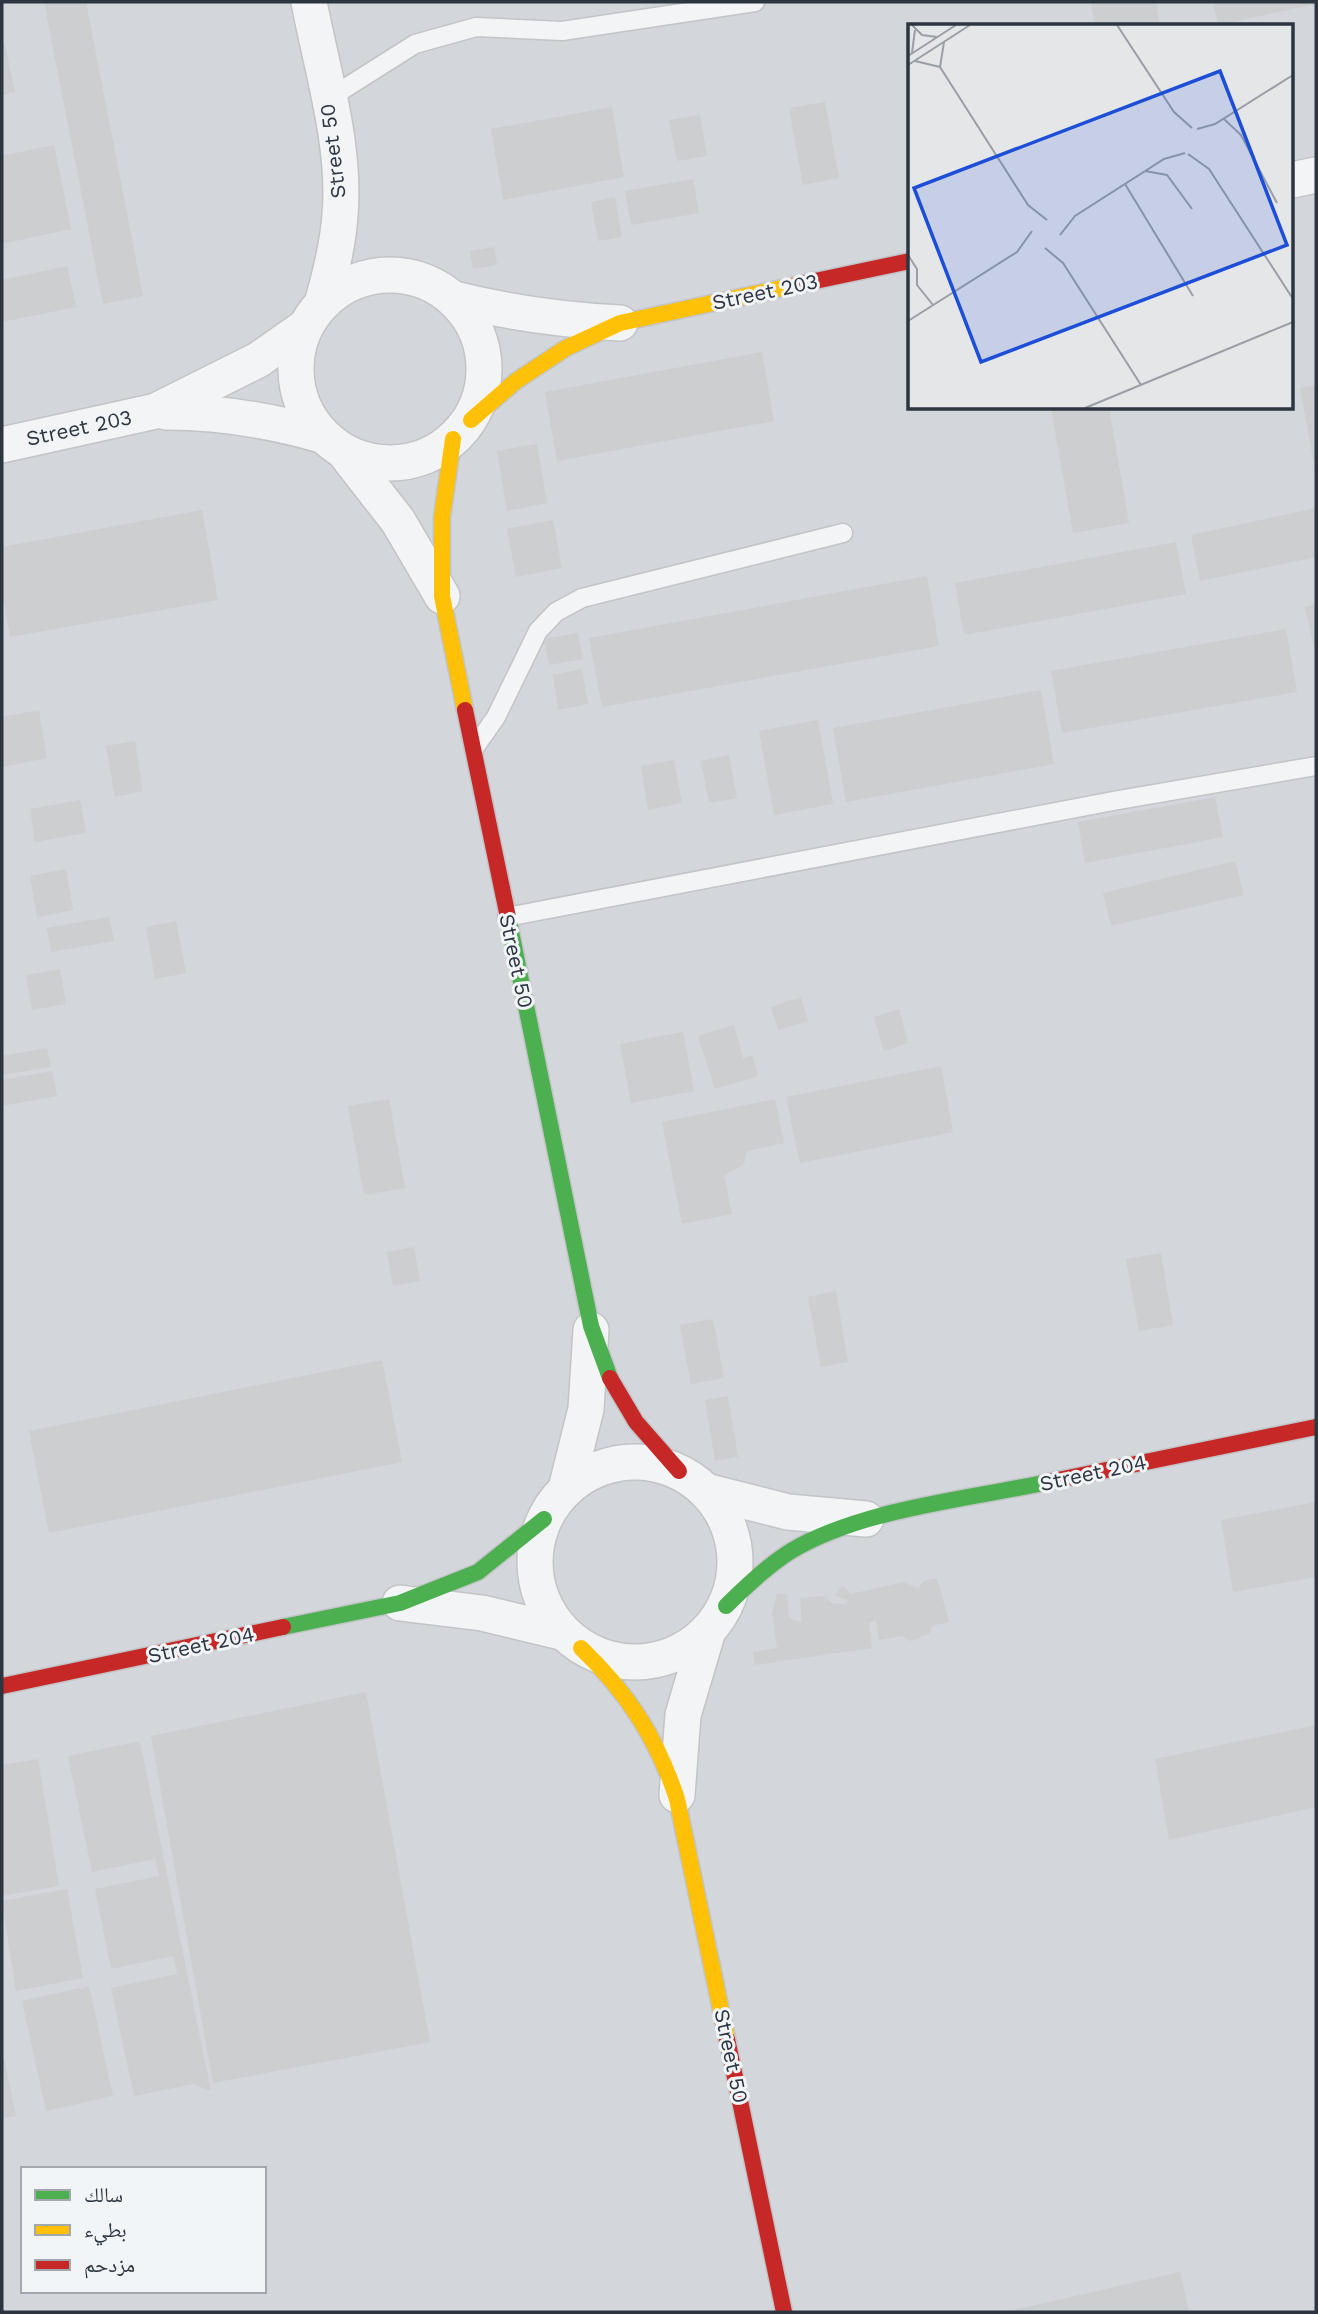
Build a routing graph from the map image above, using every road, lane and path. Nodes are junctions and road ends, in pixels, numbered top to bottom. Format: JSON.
{"nodes":[{"id":1,"x":309,"y":2,"type":"edge"},
{"id":2,"x":755,"y":2,"type":"edge"},
{"id":3,"x":328,"y":99,"type":"junction"},
{"id":4,"x":1316,"y":175,"type":"edge"},
{"id":5,"x":1294,"y":180,"type":"edge"},
{"id":6,"x":908,"y":261,"type":"edge"},
{"id":7,"x":454,"y":299,"type":"junction"},
{"id":8,"x":314,"y":314,"type":"junction"},
{"id":9,"x":620,"y":323,"type":"junction"},
{"id":10,"x":156,"y":411,"type":"junction"},
{"id":11,"x":462,"y":429,"type":"junction"},
{"id":12,"x":333,"y":444,"type":"junction"},
{"id":13,"x":2,"y":445,"type":"edge"},
{"id":14,"x":843,"y":533,"type":"dead end"},
{"id":15,"x":442,"y":596,"type":"junction"},
{"id":16,"x":473,"y":750,"type":"junction"},
{"id":17,"x":1316,"y":766,"type":"edge"},
{"id":18,"x":507,"y":917,"type":"junction"},
{"id":19,"x":591,"y":1326,"type":"junction"},
{"id":20,"x":1316,"y":1427,"type":"edge"},
{"id":21,"x":679,"y":1471,"type":"junction"},
{"id":22,"x":566,"y":1489,"type":"junction"},
{"id":23,"x":709,"y":1492,"type":"junction"},
{"id":24,"x":544,"y":1519,"type":"junction"},
{"id":25,"x":869,"y":1519,"type":"junction"},
{"id":26,"x":400,"y":1604,"type":"junction"},
{"id":27,"x":717,"y":1620,"type":"junction"},
{"id":28,"x":571,"y":1640,"type":"junction"},
{"id":29,"x":2,"y":1686,"type":"edge"},
{"id":30,"x":677,"y":1799,"type":"junction"},
{"id":31,"x":784,"y":2312,"type":"edge"}],
"edges":[{"from":1,"to":3,"type":"street","name":"Street 50"},
{"from":2,"to":3,"type":"lane"},
{"from":3,"to":8,"type":"street","name":"Street 50"},
{"from":4,"to":5,"type":"street"},
{"from":6,"to":9,"type":"street","name":"Street 203"},
{"from":7,"to":8,"type":"street"},
{"from":7,"to":9,"type":"street","name":"Street 203"},
{"from":7,"to":11,"type":"street"},
{"from":8,"to":10,"type":"street","name":"Street 203"},
{"from":8,"to":12,"type":"street"},
{"from":9,"to":11,"type":"street","name":"Street 203"},
{"from":10,"to":12,"type":"street","name":"Street 203"},
{"from":10,"to":13,"type":"street","name":"Street 203"},
{"from":11,"to":12,"type":"street"},
{"from":11,"to":15,"type":"street","name":"Street 50"},
{"from":12,"to":15,"type":"street","name":"Street 50"},
{"from":14,"to":16,"type":"lane"},
{"from":15,"to":16,"type":"street","name":"Street 50"},
{"from":16,"to":18,"type":"street","name":"Street 50"},
{"from":17,"to":18,"type":"lane"},
{"from":18,"to":19,"type":"street","name":"Street 50"},
{"from":19,"to":21,"type":"street","name":"Street 50"},
{"from":19,"to":22,"type":"street","name":"Street 50"},
{"from":20,"to":25,"type":"street","name":"Street 204"},
{"from":21,"to":22,"type":"street"},
{"from":21,"to":23,"type":"street"},
{"from":22,"to":24,"type":"street"},
{"from":23,"to":25,"type":"street","name":"Street 204"},
{"from":23,"to":27,"type":"street"},
{"from":24,"to":26,"type":"street","name":"Street 204"},
{"from":24,"to":28,"type":"street"},
{"from":25,"to":27,"type":"street","name":"Street 204"},
{"from":26,"to":28,"type":"street","name":"Street 204"},
{"from":26,"to":29,"type":"street","name":"Street 204"},
{"from":27,"to":28,"type":"street"},
{"from":27,"to":30,"type":"street","name":"Street 50"},
{"from":28,"to":30,"type":"street","name":"Street 50"},
{"from":30,"to":31,"type":"street","name":"Street 50"}]}
